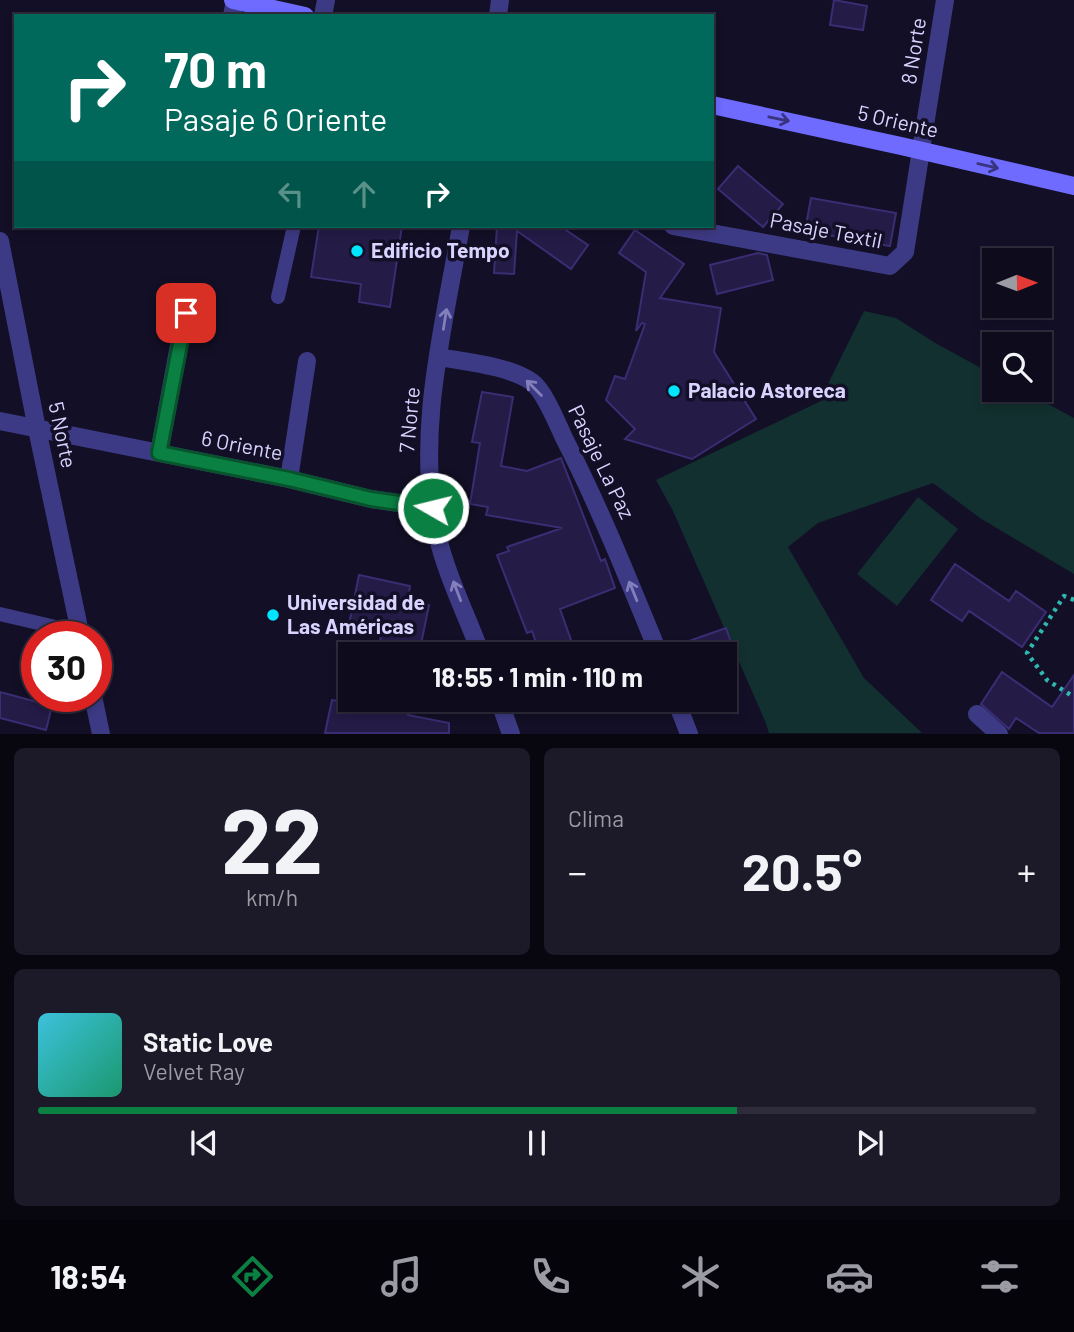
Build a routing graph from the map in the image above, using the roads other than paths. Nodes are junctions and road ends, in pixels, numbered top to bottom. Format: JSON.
{"nodes":[{"id":1,"x":234,"y":0,"type":"edge"},
{"id":2,"x":945,"y":0,"type":"edge"},
{"id":3,"x":296,"y":14,"type":"edge"},
{"id":4,"x":714,"y":105,"type":"edge"},
{"id":5,"x":921,"y":150,"type":"junction"},
{"id":6,"x":1074,"y":186,"type":"edge"},
{"id":7,"x":294,"y":228,"type":"edge"},
{"id":8,"x":457,"y":228,"type":"edge"},
{"id":9,"x":684,"y":228,"type":"edge"},
{"id":10,"x":0,"y":241,"type":"edge"},
{"id":11,"x":278,"y":297,"type":"dead end"},
{"id":12,"x":186,"y":313,"type":"dead end"},
{"id":13,"x":439,"y":357,"type":"junction"},
{"id":14,"x":307,"y":362,"type":"dead end"},
{"id":15,"x":0,"y":421,"type":"edge"},
{"id":16,"x":37,"y":429,"type":"junction"},
{"id":17,"x":159,"y":453,"type":"junction"},
{"id":18,"x":289,"y":479,"type":"junction"},
{"id":19,"x":433,"y":508,"type":"junction"},
{"id":20,"x":0,"y":614,"type":"edge"},
{"id":21,"x":27,"y":621,"type":"edge"},
{"id":22,"x":78,"y":621,"type":"edge"},
{"id":23,"x":477,"y":642,"type":"edge"},
{"id":24,"x":654,"y":642,"type":"edge"},
{"id":25,"x":96,"y":712,"type":"edge"},
{"id":26,"x":503,"y":712,"type":"edge"},
{"id":27,"x":681,"y":712,"type":"edge"},
{"id":28,"x":977,"y":714,"type":"dead end"},
{"id":29,"x":101,"y":733,"type":"edge"},
{"id":30,"x":511,"y":733,"type":"edge"},
{"id":31,"x":689,"y":733,"type":"edge"},
{"id":32,"x":999,"y":733,"type":"edge"}],
"edges":[{"from":1,"to":3,"type":"main road"},
{"from":2,"to":5,"type":"street","name":"8 Norte"},
{"from":4,"to":5,"type":"main road","name":"5 Oriente","one_way":true},
{"from":5,"to":6,"type":"main road","name":"5 Oriente","one_way":true},
{"from":5,"to":9,"type":"street","name":"Pasaje Textil"},
{"from":7,"to":11,"type":"lane"},
{"from":13,"to":8,"type":"street","name":"7 Norte","one_way":true},
{"from":10,"to":16,"type":"street","name":"5 Norte"},
{"from":12,"to":17,"type":"street"},
{"from":13,"to":19,"type":"street","name":"7 Norte"},
{"from":24,"to":13,"type":"street","name":"Pasaje La Paz","one_way":true},
{"from":14,"to":18,"type":"street"},
{"from":15,"to":16,"type":"street","name":"6 Oriente"},
{"from":16,"to":17,"type":"street","name":"6 Oriente"},
{"from":16,"to":22,"type":"street","name":"5 Norte"},
{"from":17,"to":18,"type":"street","name":"6 Oriente"},
{"from":18,"to":19,"type":"street","name":"6 Oriente"},
{"from":23,"to":19,"type":"street","name":"7 Norte","one_way":true},
{"from":20,"to":21,"type":"lane"},
{"from":25,"to":29,"type":"street"},
{"from":26,"to":30,"type":"street"},
{"from":27,"to":31,"type":"street"},
{"from":28,"to":32,"type":"street"}]}
